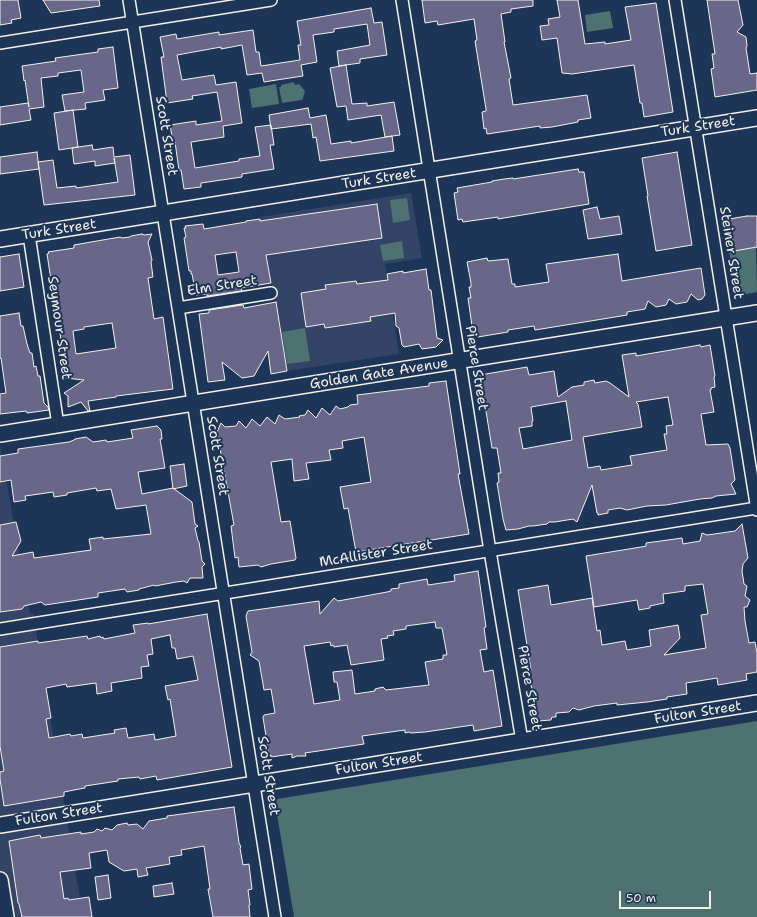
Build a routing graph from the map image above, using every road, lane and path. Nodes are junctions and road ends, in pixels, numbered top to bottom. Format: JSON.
{"nodes":[{"id":1,"x":129,"y":0,"type":"edge"},
{"id":2,"x":271,"y":0,"type":"edge"},
{"id":3,"x":402,"y":0,"type":"edge"},
{"id":4,"x":675,"y":0,"type":"edge"},
{"id":5,"x":132,"y":22,"type":"junction"},
{"id":6,"x":0,"y":43,"type":"edge"},
{"id":7,"x":757,"y":118,"type":"edge"},
{"id":8,"x":696,"y":128,"type":"junction"},
{"id":9,"x":430,"y":170,"type":"junction"},
{"id":10,"x":163,"y":213,"type":"junction"},
{"id":11,"x":29,"y":235,"type":"junction"},
{"id":12,"x":0,"y":239,"type":"edge"},
{"id":13,"x":271,"y":293,"type":"dead end"},
{"id":14,"x":178,"y":308,"type":"junction"},
{"id":15,"x":757,"y":313,"type":"edge"},
{"id":16,"x":726,"y":318,"type":"junction"},
{"id":17,"x":460,"y":361,"type":"junction"},
{"id":18,"x":193,"y":403,"type":"junction"},
{"id":19,"x":58,"y":425,"type":"junction"},
{"id":20,"x":0,"y":434,"type":"edge"},
{"id":21,"x":757,"y":509,"type":"edge"},
{"id":22,"x":490,"y":551,"type":"junction"},
{"id":23,"x":224,"y":593,"type":"junction"},
{"id":24,"x":0,"y":629,"type":"edge"},
{"id":25,"x":757,"y":703,"type":"edge"},
{"id":26,"x":522,"y":741,"type":"junction"},
{"id":27,"x":254,"y":784,"type":"junction"},
{"id":28,"x":0,"y":825,"type":"edge"},
{"id":29,"x":0,"y":880,"type":"edge"},
{"id":30,"x":6,"y":917,"type":"edge"},
{"id":31,"x":276,"y":917,"type":"edge"}],
"edges":[{"from":1,"to":5,"type":"street","name":"Scott Street"},
{"from":2,"to":5,"type":"street"},
{"from":3,"to":9,"type":"street","name":"Pierce Street"},
{"from":4,"to":8,"type":"street","name":"Steiner Street"},
{"from":5,"to":6,"type":"street"},
{"from":5,"to":10,"type":"street","name":"Scott Street"},
{"from":7,"to":8,"type":"main road","name":"Turk Street"},
{"from":8,"to":9,"type":"main road","name":"Turk Street"},
{"from":8,"to":16,"type":"street","name":"Steiner Street"},
{"from":9,"to":10,"type":"main road","name":"Turk Street"},
{"from":9,"to":17,"type":"street","name":"Pierce Street"},
{"from":10,"to":11,"type":"main road","name":"Turk Street"},
{"from":10,"to":14,"type":"street","name":"Scott Street"},
{"from":11,"to":12,"type":"main road","name":"Turk Street"},
{"from":11,"to":19,"type":"street","name":"Seymour Street"},
{"from":13,"to":14,"type":"street","name":"Elm Street"},
{"from":14,"to":18,"type":"street","name":"Scott Street"},
{"from":15,"to":16,"type":"main road","name":"Golden Gate Avenue"},
{"from":16,"to":17,"type":"main road","name":"Golden Gate Avenue"},
{"from":16,"to":21,"type":"street","name":"Steiner Street"},
{"from":17,"to":18,"type":"main road","name":"Golden Gate Avenue"},
{"from":17,"to":22,"type":"street","name":"Pierce Street"},
{"from":18,"to":19,"type":"main road","name":"Golden Gate Avenue"},
{"from":18,"to":23,"type":"street","name":"Scott Street"},
{"from":19,"to":20,"type":"main road","name":"Golden Gate Avenue"},
{"from":21,"to":22,"type":"street","name":"McAllister Street"},
{"from":22,"to":23,"type":"street","name":"McAllister Street"},
{"from":22,"to":26,"type":"street","name":"Pierce Street"},
{"from":23,"to":24,"type":"street","name":"McAllister Street"},
{"from":23,"to":27,"type":"street","name":"Scott Street"},
{"from":25,"to":26,"type":"main road","name":"Fulton Street"},
{"from":26,"to":27,"type":"main road","name":"Fulton Street"},
{"from":27,"to":28,"type":"main road","name":"Fulton Street"},
{"from":27,"to":31,"type":"street","name":"Scott Street"},
{"from":29,"to":30,"type":"main road"}]}
